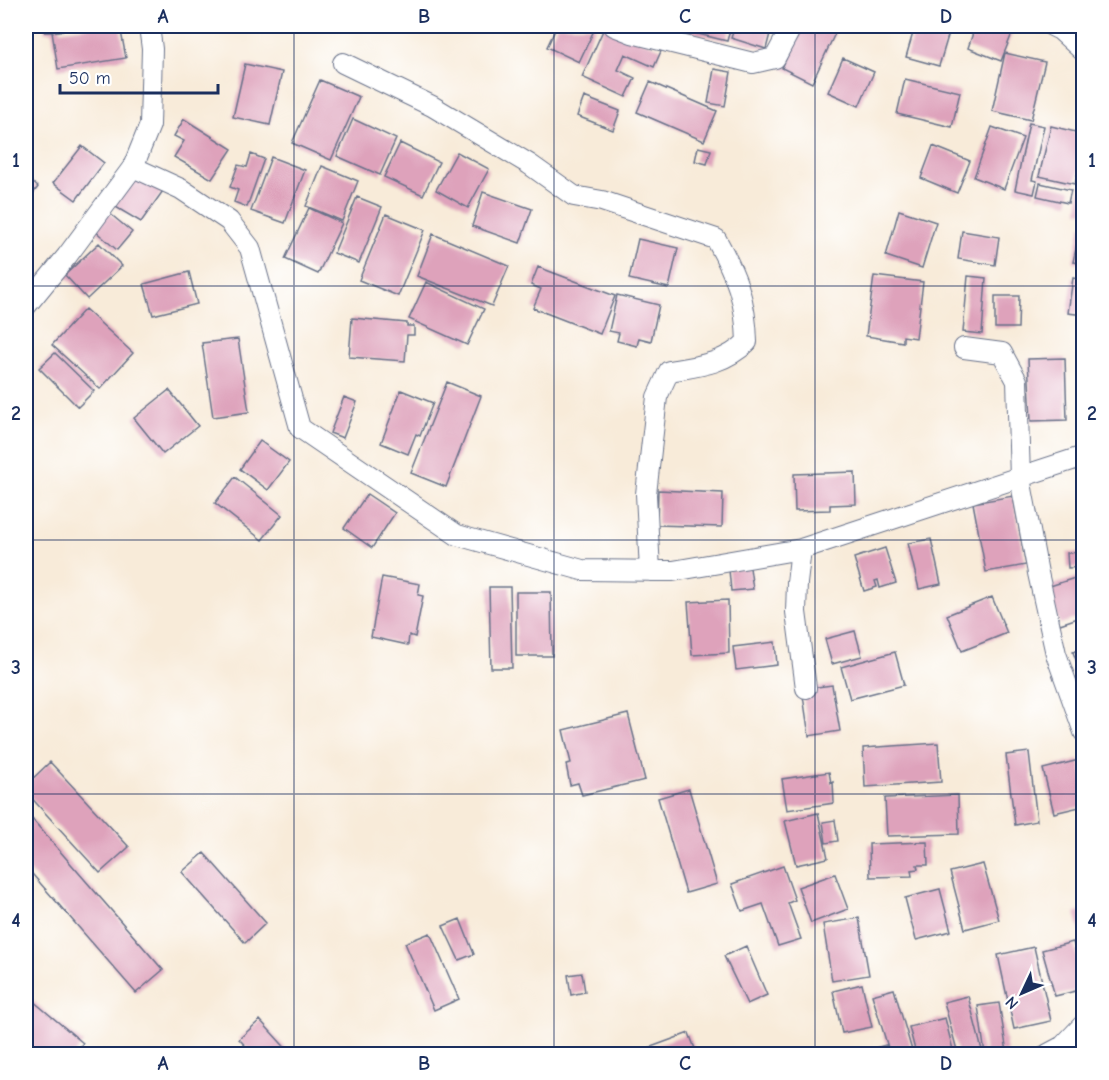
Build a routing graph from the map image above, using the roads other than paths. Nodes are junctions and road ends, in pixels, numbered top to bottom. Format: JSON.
{"nodes":[{"id":1,"x":149,"y":26,"type":"edge"},
{"id":2,"x":614,"y":26,"type":"edge"},
{"id":3,"x":792,"y":26,"type":"edge"},
{"id":4,"x":1052,"y":26,"type":"edge"},
{"id":5,"x":1083,"y":52,"type":"edge"},
{"id":6,"x":343,"y":63,"type":"dead end"},
{"id":7,"x":133,"y":167,"type":"junction"},
{"id":8,"x":26,"y":306,"type":"edge"},
{"id":9,"x":964,"y":348,"type":"dead end"},
{"id":10,"x":1083,"y":456,"type":"edge"},
{"id":11,"x":1020,"y":478,"type":"junction"},
{"id":12,"x":801,"y":549,"type":"junction"},
{"id":13,"x":650,"y":571,"type":"junction"},
{"id":14,"x":806,"y":688,"type":"dead end"},
{"id":15,"x":1083,"y":732,"type":"edge"},
{"id":16,"x":1083,"y":1024,"type":"edge"},
{"id":17,"x":1048,"y":1054,"type":"edge"}],
"edges":[{"from":1,"to":7,"type":"street"},
{"from":2,"to":3,"type":"street"},
{"from":4,"to":5,"type":"street"},
{"from":6,"to":13,"type":"street"},
{"from":7,"to":8,"type":"street"},
{"from":7,"to":13,"type":"street"},
{"from":9,"to":11,"type":"street"},
{"from":10,"to":11,"type":"street"},
{"from":11,"to":12,"type":"street"},
{"from":11,"to":15,"type":"street"},
{"from":12,"to":13,"type":"street"},
{"from":12,"to":14,"type":"street"},
{"from":16,"to":17,"type":"street"}]}
